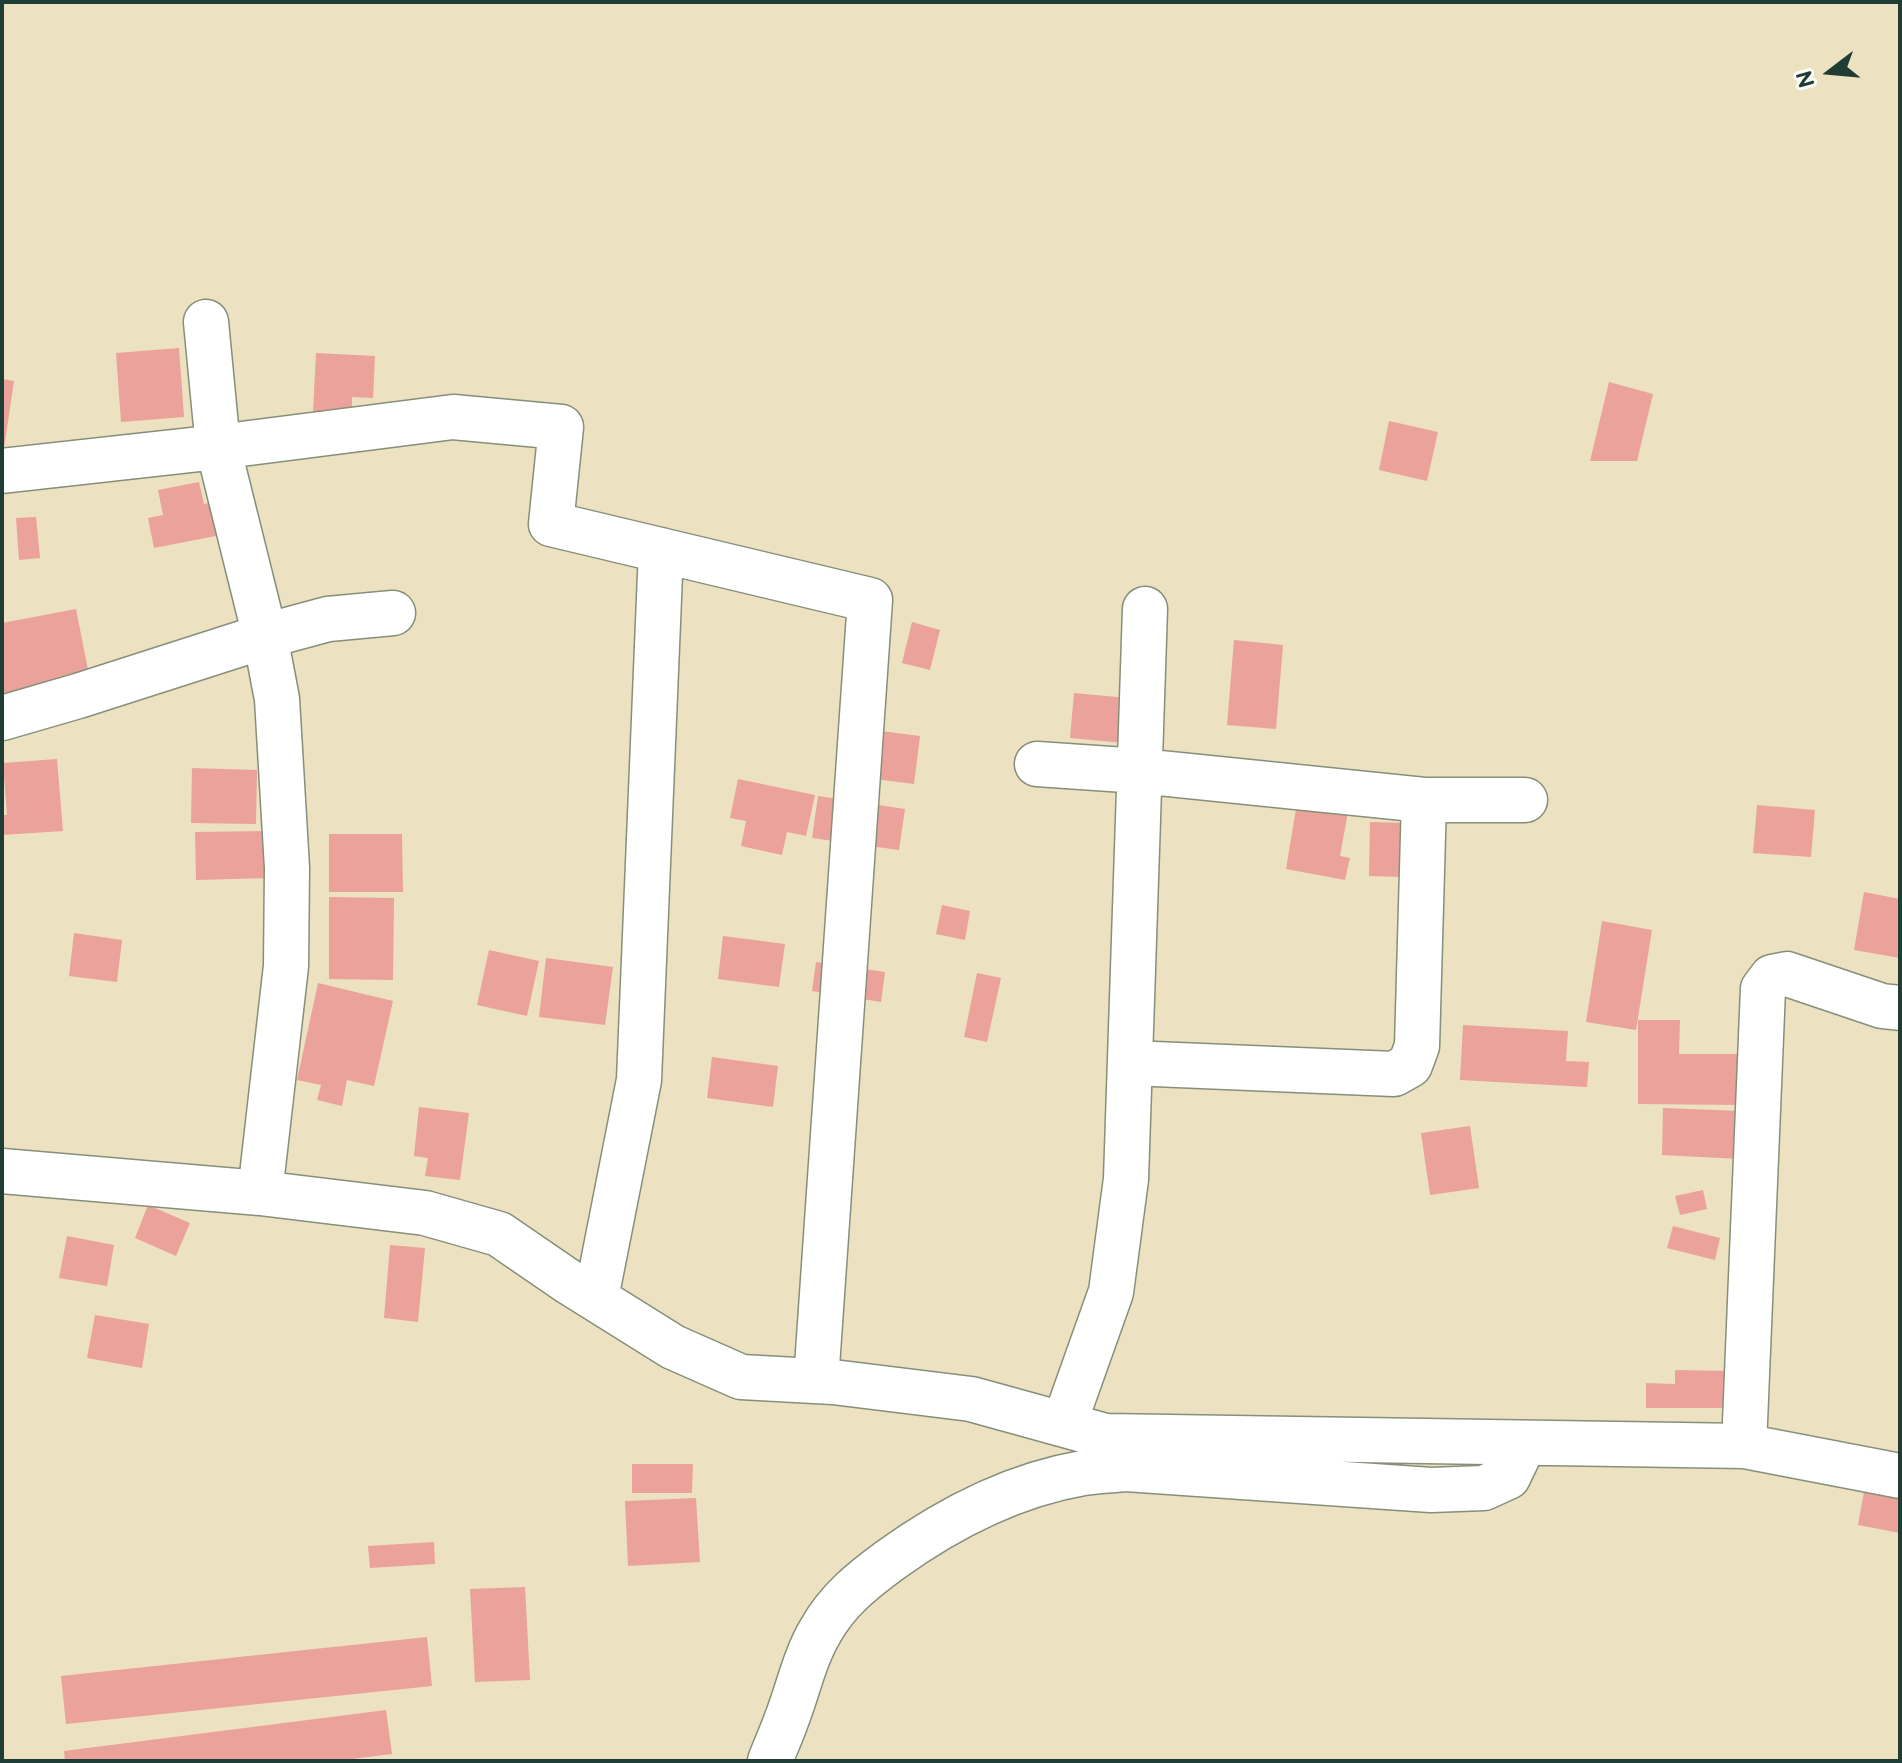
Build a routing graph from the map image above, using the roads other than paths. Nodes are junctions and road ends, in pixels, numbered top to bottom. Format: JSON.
{"nodes":[{"id":1,"x":206,"y":322,"type":"dead end"},
{"id":2,"x":218,"y":447,"type":"junction"},
{"id":3,"x":2,"y":471,"type":"edge"},
{"id":4,"x":661,"y":550,"type":"junction"},
{"id":5,"x":1145,"y":609,"type":"dead end"},
{"id":6,"x":393,"y":613,"type":"dead end"},
{"id":7,"x":265,"y":636,"type":"junction"},
{"id":8,"x":2,"y":718,"type":"edge"},
{"id":9,"x":1037,"y":764,"type":"dead end"},
{"id":10,"x":1140,"y":771,"type":"junction"},
{"id":11,"x":1424,"y":800,"type":"junction"},
{"id":12,"x":1525,"y":800,"type":"dead end"},
{"id":13,"x":1900,"y":1008,"type":"edge"},
{"id":14,"x":1130,"y":1063,"type":"junction"},
{"id":15,"x":2,"y":1171,"type":"edge"},
{"id":16,"x":260,"y":1193,"type":"junction"},
{"id":17,"x":596,"y":1298,"type":"junction"},
{"id":18,"x":816,"y":1381,"type":"junction"},
{"id":19,"x":1064,"y":1424,"type":"junction"},
{"id":20,"x":1524,"y":1444,"type":"junction"},
{"id":21,"x":1744,"y":1446,"type":"junction"},
{"id":22,"x":1900,"y":1476,"type":"edge"},
{"id":23,"x":770,"y":1761,"type":"edge"}],
"edges":[{"from":1,"to":2,"type":"street"},
{"from":2,"to":3,"type":"street"},
{"from":2,"to":4,"type":"street"},
{"from":2,"to":7,"type":"street"},
{"from":4,"to":17,"type":"street"},
{"from":4,"to":18,"type":"street"},
{"from":5,"to":10,"type":"street"},
{"from":6,"to":7,"type":"street"},
{"from":7,"to":8,"type":"street"},
{"from":7,"to":16,"type":"street"},
{"from":9,"to":10,"type":"street"},
{"from":10,"to":11,"type":"street"},
{"from":10,"to":14,"type":"street"},
{"from":11,"to":12,"type":"street"},
{"from":11,"to":14,"type":"street"},
{"from":13,"to":21,"type":"street"},
{"from":14,"to":19,"type":"street"},
{"from":15,"to":16,"type":"street"},
{"from":16,"to":17,"type":"street"},
{"from":17,"to":18,"type":"street"},
{"from":18,"to":19,"type":"street"},
{"from":19,"to":20,"type":"street"},
{"from":20,"to":21,"type":"street"},
{"from":20,"to":23,"type":"street"},
{"from":21,"to":22,"type":"street"}]}
